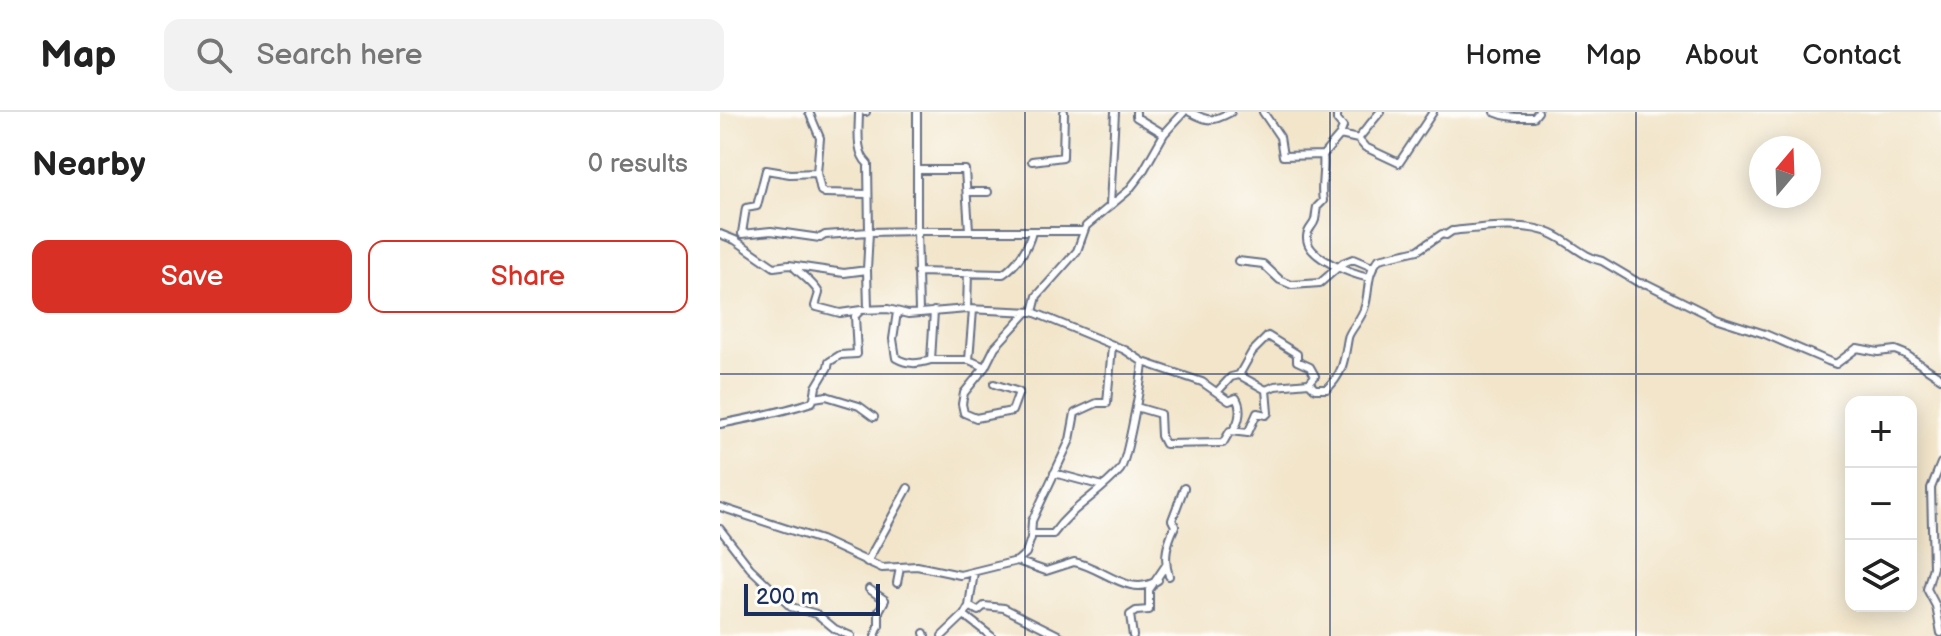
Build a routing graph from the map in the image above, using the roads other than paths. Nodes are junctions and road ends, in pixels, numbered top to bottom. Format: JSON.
{"nodes":[{"id":1,"x":809,"y":112,"type":"edge"},
{"id":2,"x":863,"y":112,"type":"edge"},
{"id":3,"x":917,"y":112,"type":"edge"},
{"id":4,"x":1064,"y":112,"type":"edge"},
{"id":5,"x":1115,"y":112,"type":"edge"},
{"id":6,"x":1136,"y":112,"type":"edge"},
{"id":7,"x":1184,"y":112,"type":"edge"},
{"id":8,"x":1190,"y":112,"type":"edge"},
{"id":9,"x":1231,"y":112,"type":"edge"},
{"id":10,"x":1263,"y":112,"type":"edge"},
{"id":11,"x":1337,"y":112,"type":"edge"},
{"id":12,"x":1380,"y":112,"type":"edge"},
{"id":13,"x":1433,"y":112,"type":"edge"},
{"id":14,"x":1494,"y":112,"type":"edge"},
{"id":15,"x":1538,"y":112,"type":"edge"},
{"id":16,"x":1164,"y":134,"type":"junction"},
{"id":17,"x":1340,"y":135,"type":"junction"},
{"id":18,"x":1358,"y":139,"type":"junction"},
{"id":19,"x":1323,"y":155,"type":"junction"},
{"id":20,"x":1032,"y":161,"type":"dead end"},
{"id":21,"x":918,"y":170,"type":"junction"},
{"id":22,"x":817,"y":173,"type":"junction"},
{"id":23,"x":969,"y":192,"type":"junction"},
{"id":24,"x":988,"y":192,"type":"dead end"},
{"id":25,"x":867,"y":194,"type":"junction"},
{"id":26,"x":1110,"y":205,"type":"junction"},
{"id":27,"x":969,"y":230,"type":"junction"},
{"id":28,"x":917,"y":231,"type":"junction"},
{"id":29,"x":1084,"y":231,"type":"junction"},
{"id":30,"x":869,"y":232,"type":"junction"},
{"id":31,"x":1032,"y":232,"type":"junction"},
{"id":32,"x":720,"y":234,"type":"edge"},
{"id":33,"x":742,"y":234,"type":"junction"},
{"id":34,"x":735,"y":240,"type":"junction"},
{"id":35,"x":1238,"y":261,"type":"dead end"},
{"id":36,"x":794,"y":266,"type":"junction"},
{"id":37,"x":1339,"y":266,"type":"junction"},
{"id":38,"x":1372,"y":267,"type":"junction"},
{"id":39,"x":867,"y":270,"type":"junction"},
{"id":40,"x":917,"y":272,"type":"junction"},
{"id":41,"x":968,"y":273,"type":"junction"},
{"id":42,"x":1369,"y":278,"type":"junction"},
{"id":43,"x":864,"y":309,"type":"junction"},
{"id":44,"x":970,"y":310,"type":"junction"},
{"id":45,"x":934,"y":311,"type":"junction"},
{"id":46,"x":897,"y":312,"type":"junction"},
{"id":47,"x":919,"y":312,"type":"junction"},
{"id":48,"x":1030,"y":312,"type":"junction"},
{"id":49,"x":1112,"y":346,"type":"junction"},
{"id":50,"x":931,"y":360,"type":"junction"},
{"id":51,"x":969,"y":360,"type":"junction"},
{"id":52,"x":1143,"y":362,"type":"junction"},
{"id":53,"x":985,"y":367,"type":"junction"},
{"id":54,"x":1239,"y":375,"type":"junction"},
{"id":55,"x":1941,"y":378,"type":"edge"},
{"id":56,"x":1309,"y":383,"type":"junction"},
{"id":57,"x":994,"y":384,"type":"dead end"},
{"id":58,"x":1266,"y":390,"type":"junction"},
{"id":59,"x":1218,"y":391,"type":"junction"},
{"id":60,"x":815,"y":395,"type":"junction"},
{"id":61,"x":1136,"y":407,"type":"junction"},
{"id":62,"x":874,"y":417,"type":"dead end"},
{"id":63,"x":720,"y":424,"type":"edge"},
{"id":64,"x":1233,"y":430,"type":"junction"},
{"id":65,"x":1941,"y":463,"type":"edge"},
{"id":66,"x":1054,"y":473,"type":"junction"},
{"id":67,"x":1103,"y":486,"type":"junction"},
{"id":68,"x":908,"y":488,"type":"dead end"},
{"id":69,"x":1184,"y":488,"type":"dead end"},
{"id":70,"x":720,"y":507,"type":"edge"},
{"id":71,"x":720,"y":529,"type":"edge"},
{"id":72,"x":1031,"y":534,"type":"junction"},
{"id":73,"x":1017,"y":561,"type":"junction"},
{"id":74,"x":867,"y":562,"type":"junction"},
{"id":75,"x":1166,"y":565,"type":"junction"},
{"id":76,"x":900,"y":568,"type":"junction"},
{"id":77,"x":974,"y":572,"type":"junction"},
{"id":78,"x":1169,"y":576,"type":"dead end"},
{"id":79,"x":1158,"y":580,"type":"junction"},
{"id":80,"x":897,"y":583,"type":"dead end"},
{"id":81,"x":869,"y":589,"type":"dead end"},
{"id":82,"x":969,"y":606,"type":"junction"},
{"id":83,"x":1939,"y":607,"type":"edge"},
{"id":84,"x":964,"y":615,"type":"junction"},
{"id":85,"x":1941,"y":633,"type":"edge"},
{"id":86,"x":851,"y":636,"type":"edge"},
{"id":87,"x":875,"y":636,"type":"edge"},
{"id":88,"x":942,"y":636,"type":"edge"},
{"id":89,"x":991,"y":636,"type":"edge"},
{"id":90,"x":1060,"y":636,"type":"edge"},
{"id":91,"x":1133,"y":636,"type":"edge"}],
"edges":[{"from":1,"to":22,"type":"street"},
{"from":2,"to":25,"type":"street"},
{"from":3,"to":21,"type":"street"},
{"from":4,"to":20,"type":"street"},
{"from":5,"to":26,"type":"street"},
{"from":6,"to":16,"type":"street"},
{"from":7,"to":16,"type":"street"},
{"from":8,"to":9,"type":"street"},
{"from":10,"to":19,"type":"street"},
{"from":11,"to":17,"type":"street"},
{"from":12,"to":18,"type":"street"},
{"from":13,"to":18,"type":"street"},
{"from":14,"to":15,"type":"street"},
{"from":16,"to":26,"type":"street"},
{"from":17,"to":18,"type":"street"},
{"from":17,"to":19,"type":"street"},
{"from":19,"to":37,"type":"street"},
{"from":21,"to":23,"type":"street"},
{"from":21,"to":28,"type":"street"},
{"from":22,"to":25,"type":"street"},
{"from":22,"to":33,"type":"street"},
{"from":23,"to":24,"type":"street"},
{"from":23,"to":27,"type":"street"},
{"from":25,"to":30,"type":"street"},
{"from":26,"to":29,"type":"street"},
{"from":27,"to":28,"type":"street"},
{"from":27,"to":31,"type":"street"},
{"from":28,"to":30,"type":"street"},
{"from":28,"to":40,"type":"street"},
{"from":29,"to":31,"type":"street"},
{"from":29,"to":48,"type":"street"},
{"from":30,"to":33,"type":"street"},
{"from":30,"to":39,"type":"street"},
{"from":31,"to":41,"type":"street"},
{"from":32,"to":34,"type":"street"},
{"from":33,"to":34,"type":"street"},
{"from":34,"to":36,"type":"street"},
{"from":35,"to":37,"type":"street"},
{"from":36,"to":39,"type":"street"},
{"from":36,"to":43,"type":"street"},
{"from":37,"to":38,"type":"street"},
{"from":37,"to":42,"type":"street"},
{"from":38,"to":42,"type":"street"},
{"from":38,"to":55,"type":"street"},
{"from":39,"to":43,"type":"street"},
{"from":40,"to":41,"type":"street"},
{"from":40,"to":47,"type":"street"},
{"from":41,"to":44,"type":"street"},
{"from":42,"to":56,"type":"street"},
{"from":43,"to":46,"type":"street"},
{"from":43,"to":60,"type":"street"},
{"from":44,"to":45,"type":"street"},
{"from":44,"to":48,"type":"street"},
{"from":44,"to":51,"type":"street"},
{"from":45,"to":47,"type":"street"},
{"from":45,"to":50,"type":"street"},
{"from":46,"to":47,"type":"street"},
{"from":46,"to":50,"type":"street"},
{"from":48,"to":49,"type":"street"},
{"from":48,"to":53,"type":"street"},
{"from":49,"to":52,"type":"street"},
{"from":49,"to":66,"type":"street"},
{"from":50,"to":51,"type":"street"},
{"from":51,"to":53,"type":"street"},
{"from":52,"to":59,"type":"street"},
{"from":52,"to":61,"type":"street"},
{"from":53,"to":57,"type":"street"},
{"from":54,"to":56,"type":"street"},
{"from":54,"to":58,"type":"street"},
{"from":54,"to":59,"type":"street"},
{"from":56,"to":58,"type":"street"},
{"from":58,"to":64,"type":"street"},
{"from":59,"to":64,"type":"street"},
{"from":60,"to":62,"type":"street"},
{"from":60,"to":63,"type":"street"},
{"from":61,"to":64,"type":"street"},
{"from":61,"to":67,"type":"street"},
{"from":65,"to":83,"type":"street"},
{"from":66,"to":67,"type":"street"},
{"from":66,"to":72,"type":"street"},
{"from":67,"to":72,"type":"street"},
{"from":68,"to":74,"type":"street"},
{"from":69,"to":75,"type":"street"},
{"from":70,"to":74,"type":"street"},
{"from":71,"to":86,"type":"street"},
{"from":72,"to":73,"type":"street"},
{"from":73,"to":77,"type":"street"},
{"from":73,"to":79,"type":"street"},
{"from":74,"to":76,"type":"street"},
{"from":75,"to":78,"type":"street"},
{"from":75,"to":79,"type":"street"},
{"from":76,"to":77,"type":"street"},
{"from":76,"to":80,"type":"street"},
{"from":77,"to":82,"type":"street"},
{"from":79,"to":91,"type":"street"},
{"from":81,"to":87,"type":"street"},
{"from":82,"to":84,"type":"street"},
{"from":82,"to":90,"type":"street"},
{"from":83,"to":85,"type":"street"},
{"from":84,"to":88,"type":"street"},
{"from":84,"to":89,"type":"street"}]}
